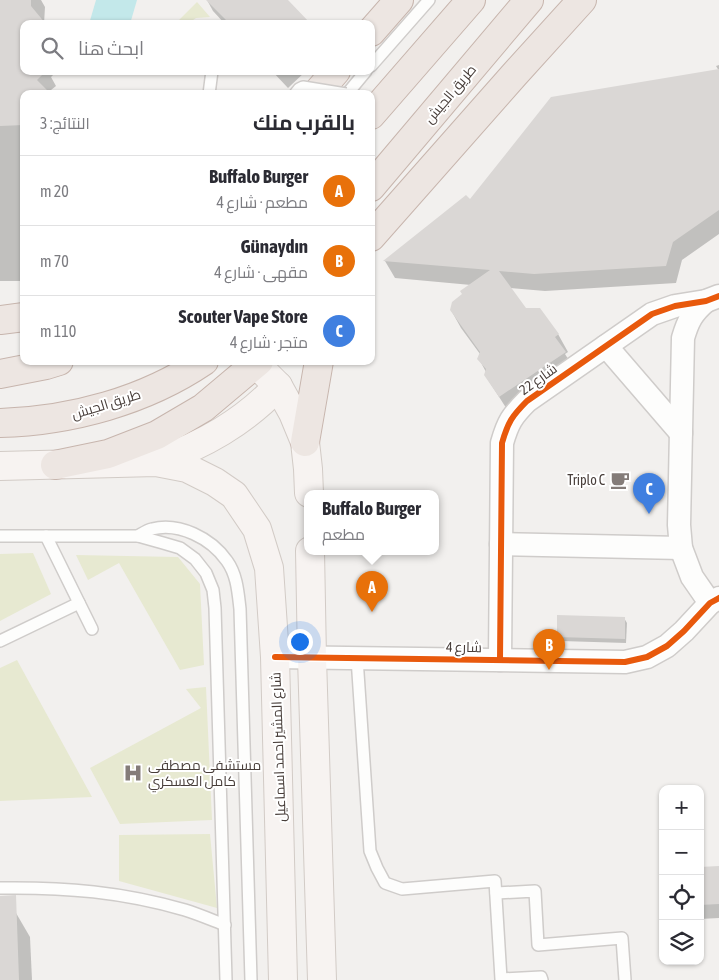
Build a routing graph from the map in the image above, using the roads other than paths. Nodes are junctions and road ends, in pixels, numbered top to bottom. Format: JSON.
{"nodes":[{"id":1,"x":386,"y":0,"type":"edge"},
{"id":2,"x":399,"y":0,"type":"edge"},
{"id":3,"x":430,"y":0,"type":"edge"},
{"id":4,"x":471,"y":0,"type":"edge"},
{"id":5,"x":529,"y":0,"type":"edge"},
{"id":6,"x":582,"y":0,"type":"edge"},
{"id":7,"x":368,"y":20,"type":"edge"},
{"id":8,"x":375,"y":43,"type":"edge"},
{"id":9,"x":375,"y":44,"type":"edge"},
{"id":10,"x":212,"y":75,"type":"edge"},
{"id":11,"x":333,"y":75,"type":"edge"},
{"id":12,"x":363,"y":75,"type":"edge"},
{"id":13,"x":210,"y":90,"type":"edge"},
{"id":14,"x":298,"y":90,"type":"edge"},
{"id":15,"x":319,"y":90,"type":"edge"},
{"id":16,"x":322,"y":90,"type":"edge"},
{"id":17,"x":350,"y":90,"type":"edge"},
{"id":18,"x":375,"y":110,"type":"edge"},
{"id":19,"x":375,"y":182,"type":"edge"},
{"id":20,"x":375,"y":232,"type":"edge"},
{"id":21,"x":713,"y":299,"type":"edge"},
{"id":22,"x":20,"y":318,"type":"edge"},
{"id":23,"x":0,"y":320,"type":"edge"},
{"id":24,"x":606,"y":346,"type":"junction"},
{"id":25,"x":46,"y":365,"type":"edge"},
{"id":26,"x":197,"y":365,"type":"edge"},
{"id":27,"x":253,"y":365,"type":"edge"},
{"id":28,"x":259,"y":365,"type":"edge"},
{"id":29,"x":318,"y":365,"type":"edge"},
{"id":30,"x":0,"y":374,"type":"edge"},
{"id":31,"x":278,"y":386,"type":"junction"},
{"id":32,"x":0,"y":423,"type":"edge"},
{"id":33,"x":681,"y":433,"type":"junction"},
{"id":34,"x":304,"y":442,"type":"junction"},
{"id":35,"x":156,"y":462,"type":"junction"},
{"id":36,"x":55,"y":465,"type":"junction"},
{"id":37,"x":0,"y":466,"type":"edge"},
{"id":38,"x":309,"y":490,"type":"edge"},
{"id":39,"x":0,"y":536,"type":"edge"},
{"id":40,"x":46,"y":536,"type":"junction"},
{"id":41,"x":138,"y":536,"type":"junction"},
{"id":42,"x":501,"y":544,"type":"junction"},
{"id":43,"x":681,"y":548,"type":"junction"},
{"id":44,"x":310,"y":555,"type":"edge"},
{"id":45,"x":715,"y":600,"type":"edge"},
{"id":46,"x":79,"y":603,"type":"junction"},
{"id":47,"x":92,"y":629,"type":"dead end"},
{"id":48,"x":0,"y":640,"type":"edge"},
{"id":49,"x":275,"y":657,"type":"junction"},
{"id":50,"x":312,"y":658,"type":"junction"},
{"id":51,"x":357,"y":658,"type":"junction"},
{"id":52,"x":500,"y":660,"type":"junction"},
{"id":53,"x":0,"y":888,"type":"edge"},
{"id":54,"x":496,"y":893,"type":"junction"},
{"id":55,"x":225,"y":925,"type":"junction"},
{"id":56,"x":226,"y":980,"type":"edge"},
{"id":57,"x":251,"y":980,"type":"edge"},
{"id":58,"x":283,"y":980,"type":"edge"},
{"id":59,"x":322,"y":980,"type":"edge"},
{"id":60,"x":542,"y":980,"type":"edge"},
{"id":61,"x":625,"y":980,"type":"edge"}],
"edges":[{"from":1,"to":7,"type":"lane"},
{"from":2,"to":8,"type":"highway"},
{"from":3,"to":9,"type":"lane"},
{"from":4,"to":18,"type":"highway"},
{"from":5,"to":19,"type":"highway","name":"طريق الجيش"},
{"from":6,"to":20,"type":"highway"},
{"from":10,"to":13,"type":"lane"},
{"from":11,"to":15,"type":"highway"},
{"from":12,"to":17,"type":"lane"},
{"from":14,"to":16,"type":"lane","bridge":true},
{"from":21,"to":24,"type":"street","name":"شارع 22"},
{"from":21,"to":33,"type":"street"},
{"from":22,"to":23,"type":"highway"},
{"from":24,"to":33,"type":"street"},
{"from":24,"to":42,"type":"street","name":"شارع 22"},
{"from":25,"to":30,"type":"highway"},
{"from":26,"to":32,"type":"highway","name":"طريق الجيش"},
{"from":27,"to":36,"type":"highway"},
{"from":28,"to":31,"type":"main road"},
{"from":29,"to":34,"type":"highway"},
{"from":31,"to":34,"type":"main road"},
{"from":31,"to":35,"type":"main road"},
{"from":33,"to":43,"type":"street"},
{"from":34,"to":38,"type":"main road"},
{"from":35,"to":36,"type":"main road","name":"شارع المشير احمد اسماعيل"},
{"from":35,"to":49,"type":"main road","name":"شارع المشير احمد اسماعيل"},
{"from":36,"to":37,"type":"main road","name":"شارع المشير احمد اسماعيل"},
{"from":39,"to":40,"type":"lane"},
{"from":40,"to":41,"type":"lane"},
{"from":40,"to":46,"type":"lane"},
{"from":41,"to":55,"type":"lane"},
{"from":41,"to":57,"type":"lane"},
{"from":42,"to":43,"type":"street"},
{"from":42,"to":52,"type":"street","name":"شارع 22"},
{"from":43,"to":45,"type":"street"},
{"from":44,"to":50,"type":"main road"},
{"from":45,"to":52,"type":"street","name":"شارع 4"},
{"from":46,"to":47,"type":"lane"},
{"from":46,"to":48,"type":"lane"},
{"from":49,"to":50,"type":"street","name":"شارع 4"},
{"from":49,"to":58,"type":"main road","name":"شارع المشير احمد اسماعيل"},
{"from":50,"to":51,"type":"street","name":"شارع 4"},
{"from":50,"to":59,"type":"main road"},
{"from":51,"to":52,"type":"street","name":"شارع 4"},
{"from":51,"to":54,"type":"lane"},
{"from":53,"to":55,"type":"lane"},
{"from":54,"to":60,"type":"lane"},
{"from":54,"to":61,"type":"lane"},
{"from":55,"to":56,"type":"lane"}]}
